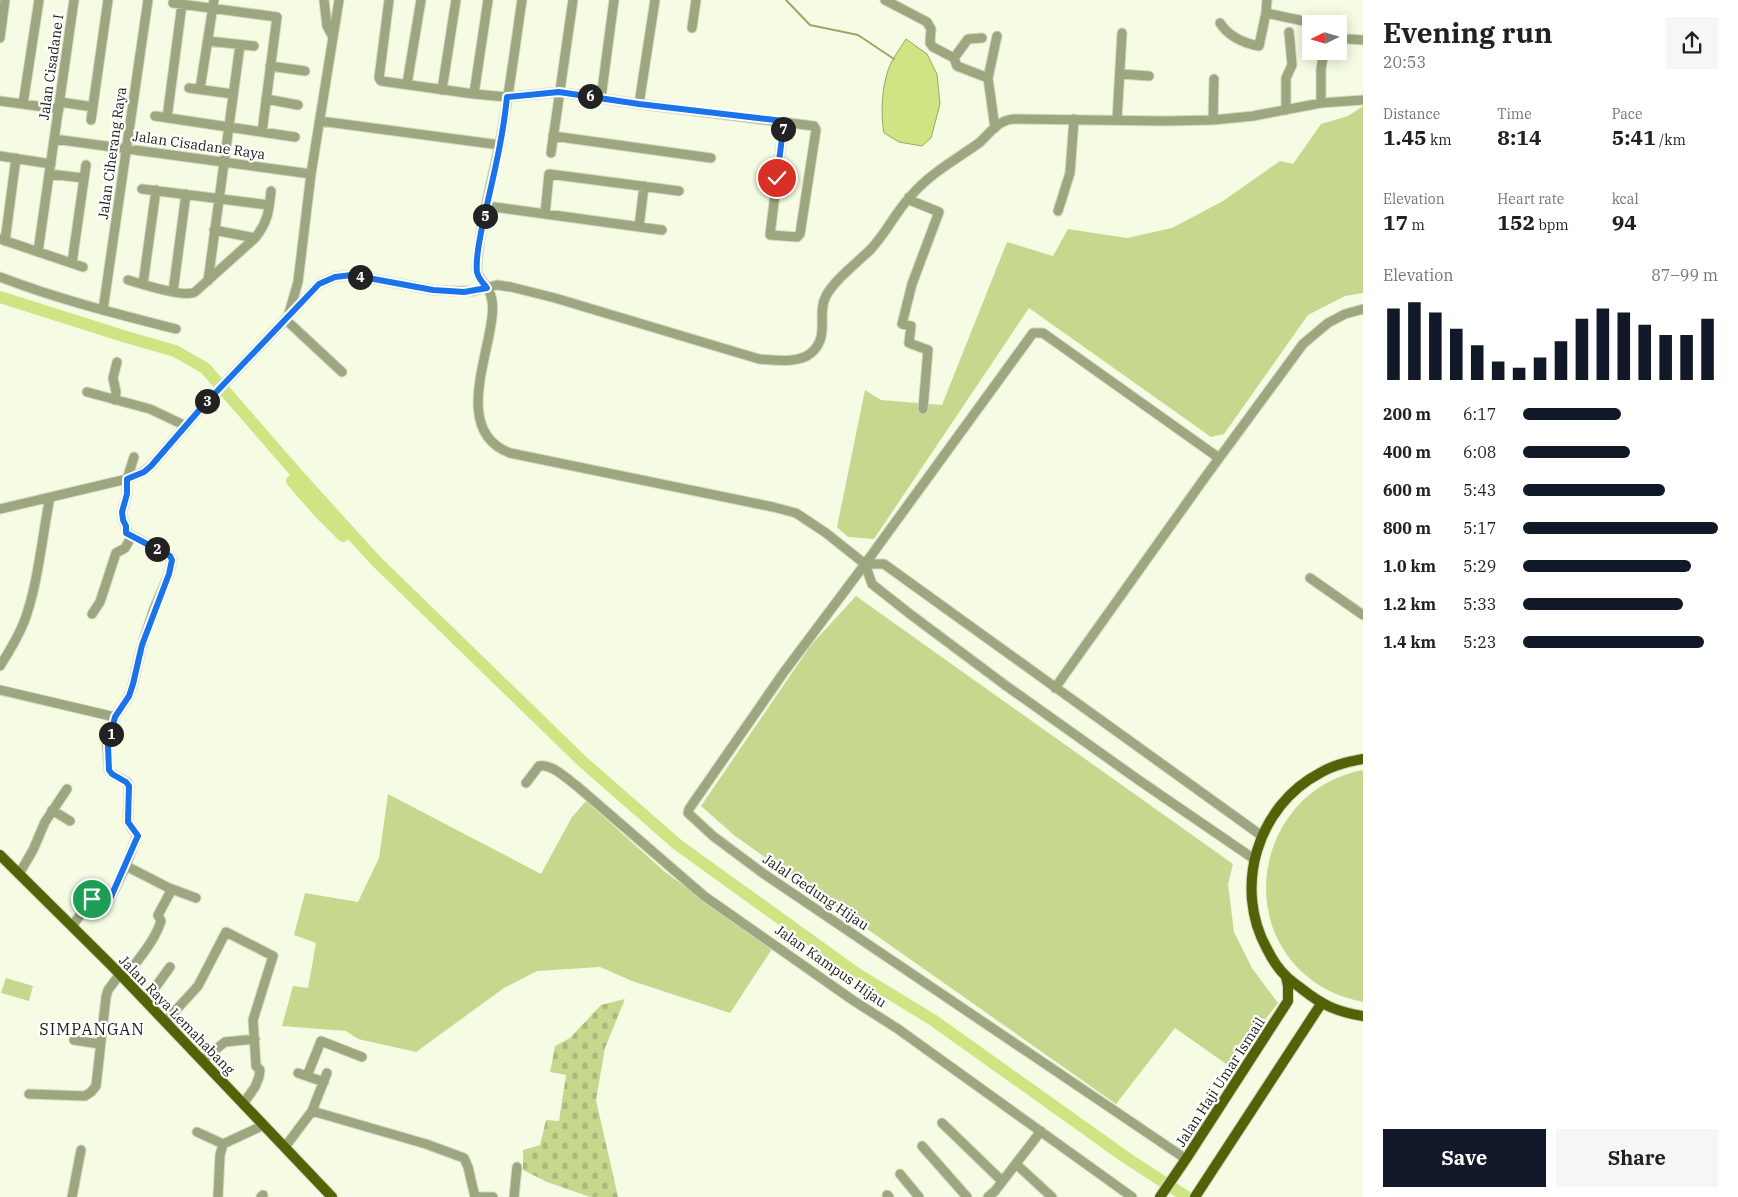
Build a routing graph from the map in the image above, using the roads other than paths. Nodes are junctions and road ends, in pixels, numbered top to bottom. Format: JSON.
{"nodes":[{"id":1,"x":5,"y":0,"type":"edge"},
{"id":2,"x":39,"y":0,"type":"edge"},
{"id":3,"x":74,"y":0,"type":"edge"},
{"id":4,"x":108,"y":0,"type":"edge"},
{"id":5,"x":148,"y":0,"type":"edge"},
{"id":6,"x":324,"y":0,"type":"edge"},
{"id":7,"x":339,"y":0,"type":"edge"},
{"id":8,"x":389,"y":0,"type":"edge"},
{"id":9,"x":420,"y":0,"type":"edge"},
{"id":10,"x":456,"y":0,"type":"edge"},
{"id":11,"x":488,"y":0,"type":"edge"},
{"id":12,"x":522,"y":0,"type":"edge"},
{"id":13,"x":573,"y":0,"type":"edge"},
{"id":14,"x":614,"y":0,"type":"edge"},
{"id":15,"x":655,"y":0,"type":"edge"},
{"id":16,"x":696,"y":0,"type":"edge"},
{"id":17,"x":885,"y":0,"type":"edge"},
{"id":18,"x":1267,"y":0,"type":"edge"},
{"id":19,"x":213,"y":4,"type":"edge"},
{"id":20,"x":1266,"y":13,"type":"junction"},
{"id":21,"x":1302,"y":21,"type":"edge"},
{"id":22,"x":1220,"y":23,"type":"dead end"},
{"id":23,"x":692,"y":28,"type":"dead end"},
{"id":24,"x":1289,"y":32,"type":"dead end"},
{"id":25,"x":1122,"y":33,"type":"dead end"},
{"id":26,"x":997,"y":36,"type":"dead end"},
{"id":27,"x":333,"y":37,"type":"junction"},
{"id":28,"x":0,"y":38,"type":"edge"},
{"id":29,"x":982,"y":38,"type":"dead end"},
{"id":30,"x":1349,"y":39,"type":"dead end"},
{"id":31,"x":1363,"y":40,"type":"edge"},
{"id":32,"x":208,"y":41,"type":"junction"},
{"id":33,"x":240,"y":45,"type":"junction"},
{"id":34,"x":254,"y":46,"type":"dead end"},
{"id":35,"x":954,"y":58,"type":"junction"},
{"id":36,"x":1323,"y":60,"type":"edge"},
{"id":37,"x":270,"y":66,"type":"junction"},
{"id":38,"x":305,"y":71,"type":"dead end"},
{"id":39,"x":1120,"y":74,"type":"junction"},
{"id":40,"x":1149,"y":76,"type":"dead end"},
{"id":41,"x":988,"y":78,"type":"junction"},
{"id":42,"x":1214,"y":79,"type":"dead end"},
{"id":43,"x":407,"y":84,"type":"junction"},
{"id":44,"x":189,"y":88,"type":"dead end"},
{"id":45,"x":200,"y":90,"type":"junction"},
{"id":46,"x":442,"y":90,"type":"junction"},
{"id":47,"x":559,"y":92,"type":"junction"},
{"id":48,"x":233,"y":94,"type":"junction"},
{"id":49,"x":474,"y":94,"type":"junction"},
{"id":50,"x":507,"y":97,"type":"junction"},
{"id":51,"x":601,"y":98,"type":"junction"},
{"id":52,"x":266,"y":100,"type":"junction"},
{"id":53,"x":1363,"y":100,"type":"edge"},
{"id":54,"x":0,"y":101,"type":"edge"},
{"id":55,"x":1321,"y":103,"type":"junction"},
{"id":56,"x":23,"y":104,"type":"junction"},
{"id":57,"x":639,"y":104,"type":"junction"},
{"id":58,"x":298,"y":105,"type":"dead end"},
{"id":59,"x":59,"y":106,"type":"junction"},
{"id":60,"x":93,"y":107,"type":"junction"},
{"id":61,"x":1286,"y":110,"type":"junction"},
{"id":62,"x":155,"y":116,"type":"dead end"},
{"id":63,"x":167,"y":118,"type":"junction"},
{"id":64,"x":1074,"y":119,"type":"junction"},
{"id":65,"x":91,"y":120,"type":"dead end"},
{"id":66,"x":1117,"y":120,"type":"junction"},
{"id":67,"x":1213,"y":120,"type":"junction"},
{"id":68,"x":320,"y":121,"type":"junction"},
{"id":69,"x":784,"y":121,"type":"junction"},
{"id":70,"x":229,"y":127,"type":"junction"},
{"id":71,"x":995,"y":128,"type":"junction"},
{"id":72,"x":262,"y":132,"type":"junction"},
{"id":73,"x":553,"y":136,"type":"junction"},
{"id":74,"x":295,"y":137,"type":"dead end"},
{"id":75,"x":54,"y":139,"type":"junction"},
{"id":76,"x":500,"y":145,"type":"junction"},
{"id":77,"x":126,"y":149,"type":"junction"},
{"id":78,"x":551,"y":153,"type":"dead end"},
{"id":79,"x":0,"y":156,"type":"edge"},
{"id":80,"x":16,"y":158,"type":"junction"},
{"id":81,"x":711,"y":158,"type":"dead end"},
{"id":82,"x":224,"y":162,"type":"junction"},
{"id":83,"x":51,"y":164,"type":"junction"},
{"id":84,"x":86,"y":165,"type":"dead end"},
{"id":85,"x":50,"y":174,"type":"junction"},
{"id":86,"x":311,"y":174,"type":"junction"},
{"id":87,"x":84,"y":178,"type":"junction"},
{"id":88,"x":644,"y":186,"type":"junction"},
{"id":89,"x":142,"y":188,"type":"dead end"},
{"id":90,"x":156,"y":190,"type":"junction"},
{"id":91,"x":271,"y":191,"type":"dead end"},
{"id":92,"x":679,"y":191,"type":"dead end"},
{"id":93,"x":186,"y":194,"type":"junction"},
{"id":94,"x":219,"y":198,"type":"junction"},
{"id":95,"x":909,"y":198,"type":"junction"},
{"id":96,"x":270,"y":205,"type":"junction"},
{"id":97,"x":487,"y":206,"type":"junction"},
{"id":98,"x":1058,"y":211,"type":"dead end"},
{"id":99,"x":545,"y":214,"type":"junction"},
{"id":100,"x":639,"y":227,"type":"junction"},
{"id":101,"x":214,"y":230,"type":"junction"},
{"id":102,"x":662,"y":230,"type":"dead end"},
{"id":103,"x":255,"y":238,"type":"junction"},
{"id":104,"x":2,"y":240,"type":"edge"},
{"id":105,"x":38,"y":252,"type":"junction"},
{"id":106,"x":72,"y":263,"type":"junction"},
{"id":107,"x":83,"y":267,"type":"dead end"},
{"id":108,"x":0,"y":277,"type":"edge"},
{"id":109,"x":128,"y":280,"type":"dead end"},
{"id":110,"x":208,"y":281,"type":"junction"},
{"id":111,"x":143,"y":284,"type":"junction"},
{"id":112,"x":487,"y":288,"type":"junction"},
{"id":113,"x":173,"y":292,"type":"junction"},
{"id":114,"x":1363,"y":309,"type":"edge"},
{"id":115,"x":103,"y":310,"type":"junction"},
{"id":116,"x":287,"y":317,"type":"junction"},
{"id":117,"x":176,"y":329,"type":"dead end"},
{"id":118,"x":117,"y":362,"type":"dead end"},
{"id":119,"x":342,"y":372,"type":"dead end"},
{"id":120,"x":87,"y":392,"type":"dead end"},
{"id":121,"x":115,"y":400,"type":"junction"},
{"id":122,"x":923,"y":409,"type":"dead end"},
{"id":123,"x":186,"y":426,"type":"junction"},
{"id":124,"x":134,"y":457,"type":"dead end"},
{"id":125,"x":1219,"y":458,"type":"junction"},
{"id":126,"x":127,"y":479,"type":"junction"},
{"id":127,"x":50,"y":497,"type":"junction"},
{"id":128,"x":0,"y":509,"type":"edge"},
{"id":129,"x":132,"y":536,"type":"junction"},
{"id":130,"x":866,"y":564,"type":"junction"},
{"id":131,"x":1310,"y":578,"type":"dead end"},
{"id":132,"x":92,"y":614,"type":"dead end"},
{"id":133,"x":1363,"y":615,"type":"edge"},
{"id":134,"x":0,"y":666,"type":"edge"},
{"id":135,"x":1055,"y":688,"type":"junction"},
{"id":136,"x":0,"y":690,"type":"edge"},
{"id":137,"x":115,"y":717,"type":"junction"},
{"id":138,"x":1363,"y":759,"type":"edge"},
{"id":139,"x":526,"y":783,"type":"dead end"},
{"id":140,"x":67,"y":789,"type":"dead end"},
{"id":141,"x":52,"y":810,"type":"junction"},
{"id":142,"x":70,"y":821,"type":"dead end"},
{"id":143,"x":1262,"y":836,"type":"junction"},
{"id":144,"x":0,"y":855,"type":"edge"},
{"id":145,"x":1254,"y":859,"type":"junction"},
{"id":146,"x":126,"y":866,"type":"junction"},
{"id":147,"x":19,"y":874,"type":"junction"},
{"id":148,"x":172,"y":889,"type":"junction"},
{"id":149,"x":196,"y":898,"type":"dead end"},
{"id":150,"x":72,"y":926,"type":"junction"},
{"id":151,"x":170,"y":967,"type":"dead end"},
{"id":152,"x":122,"y":976,"type":"junction"},
{"id":153,"x":1286,"y":976,"type":"junction"},
{"id":154,"x":143,"y":999,"type":"junction"},
{"id":155,"x":1321,"y":1004,"type":"junction"},
{"id":156,"x":1363,"y":1016,"type":"edge"},
{"id":157,"x":165,"y":1022,"type":"junction"},
{"id":158,"x":254,"y":1039,"type":"junction"},
{"id":159,"x":74,"y":1040,"type":"dead end"},
{"id":160,"x":100,"y":1044,"type":"junction"},
{"id":161,"x":362,"y":1057,"type":"dead end"},
{"id":162,"x":202,"y":1060,"type":"junction"},
{"id":163,"x":327,"y":1073,"type":"dead end"},
{"id":164,"x":324,"y":1082,"type":"junction"},
{"id":165,"x":29,"y":1094,"type":"dead end"},
{"id":166,"x":243,"y":1104,"type":"junction"},
{"id":167,"x":312,"y":1111,"type":"junction"},
{"id":168,"x":942,"y":1123,"type":"dead end"},
{"id":169,"x":264,"y":1125,"type":"junction"},
{"id":170,"x":1041,"y":1131,"type":"junction"},
{"id":171,"x":197,"y":1132,"type":"dead end"},
{"id":172,"x":223,"y":1144,"type":"junction"},
{"id":173,"x":922,"y":1146,"type":"dead end"},
{"id":174,"x":285,"y":1147,"type":"junction"},
{"id":175,"x":81,"y":1150,"type":"dead end"},
{"id":176,"x":1185,"y":1162,"type":"junction"},
{"id":177,"x":1016,"y":1164,"type":"junction"},
{"id":178,"x":518,"y":1167,"type":"dead end"},
{"id":179,"x":900,"y":1174,"type":"dead end"},
{"id":180,"x":1002,"y":1181,"type":"junction"},
{"id":181,"x":994,"y":1195,"type":"edge"},
{"id":182,"x":222,"y":1196,"type":"edge"},
{"id":183,"x":72,"y":1197,"type":"edge"},
{"id":184,"x":332,"y":1197,"type":"edge"},
{"id":185,"x":475,"y":1197,"type":"edge"},
{"id":186,"x":479,"y":1197,"type":"edge"},
{"id":187,"x":493,"y":1197,"type":"edge"},
{"id":188,"x":514,"y":1197,"type":"edge"},
{"id":189,"x":919,"y":1197,"type":"edge"},
{"id":190,"x":967,"y":1197,"type":"edge"},
{"id":191,"x":1052,"y":1197,"type":"edge"},
{"id":192,"x":1132,"y":1197,"type":"edge"},
{"id":193,"x":1161,"y":1197,"type":"edge"},
{"id":194,"x":1194,"y":1197,"type":"edge"}],
"edges":[{"from":1,"to":28,"type":"street"},
{"from":2,"to":56,"type":"street"},
{"from":3,"to":59,"type":"street","name":"Jalan Cisadane I"},
{"from":4,"to":60,"type":"street"},
{"from":5,"to":77,"type":"street","name":"Jalan Ciherang Raya"},
{"from":6,"to":27,"type":"street"},
{"from":7,"to":27,"type":"street"},
{"from":8,"to":43,"type":"street"},
{"from":9,"to":43,"type":"street"},
{"from":10,"to":46,"type":"street"},
{"from":11,"to":49,"type":"street"},
{"from":12,"to":50,"type":"street"},
{"from":13,"to":47,"type":"street"},
{"from":14,"to":51,"type":"street"},
{"from":15,"to":57,"type":"street"},
{"from":16,"to":23,"type":"street"},
{"from":17,"to":35,"type":"street"},
{"from":18,"to":20,"type":"street"},
{"from":19,"to":32,"type":"street"},
{"from":19,"to":37,"type":"street"},
{"from":19,"to":63,"type":"street"},
{"from":20,"to":21,"type":"street"},
{"from":20,"to":22,"type":"street"},
{"from":24,"to":61,"type":"street"},
{"from":25,"to":39,"type":"street"},
{"from":26,"to":41,"type":"street"},
{"from":27,"to":68,"type":"street"},
{"from":29,"to":35,"type":"street"},
{"from":30,"to":31,"type":"street"},
{"from":32,"to":33,"type":"street"},
{"from":32,"to":45,"type":"street"},
{"from":33,"to":34,"type":"street"},
{"from":33,"to":48,"type":"street"},
{"from":35,"to":41,"type":"street"},
{"from":36,"to":55,"type":"street"},
{"from":37,"to":38,"type":"street"},
{"from":37,"to":52,"type":"street"},
{"from":39,"to":40,"type":"street"},
{"from":39,"to":66,"type":"street"},
{"from":41,"to":71,"type":"street"},
{"from":42,"to":67,"type":"street"},
{"from":43,"to":46,"type":"street"},
{"from":44,"to":45,"type":"street"},
{"from":45,"to":48,"type":"street"},
{"from":46,"to":49,"type":"street"},
{"from":47,"to":50,"type":"street"},
{"from":47,"to":51,"type":"street"},
{"from":47,"to":73,"type":"street"},
{"from":48,"to":70,"type":"street"},
{"from":49,"to":50,"type":"street"},
{"from":50,"to":76,"type":"street"},
{"from":51,"to":57,"type":"street"},
{"from":52,"to":58,"type":"street"},
{"from":52,"to":72,"type":"street"},
{"from":53,"to":55,"type":"street"},
{"from":54,"to":56,"type":"street"},
{"from":55,"to":61,"type":"street"},
{"from":56,"to":59,"type":"street"},
{"from":57,"to":69,"type":"street"},
{"from":59,"to":60,"type":"street"},
{"from":59,"to":75,"type":"street","name":"Jalan Cisadane I"},
{"from":60,"to":65,"type":"street"},
{"from":61,"to":67,"type":"street"},
{"from":62,"to":63,"type":"street"},
{"from":63,"to":70,"type":"street"},
{"from":64,"to":66,"type":"street"},
{"from":64,"to":71,"type":"street"},
{"from":64,"to":98,"type":"street"},
{"from":66,"to":67,"type":"street"},
{"from":68,"to":76,"type":"street"},
{"from":68,"to":86,"type":"street"},
{"from":69,"to":69,"type":"street"},
{"from":70,"to":72,"type":"street"},
{"from":70,"to":82,"type":"street"},
{"from":71,"to":95,"type":"street"},
{"from":72,"to":74,"type":"street"},
{"from":73,"to":78,"type":"street"},
{"from":73,"to":81,"type":"street"},
{"from":75,"to":77,"type":"street","name":"Jalan Cisadane Raya"},
{"from":75,"to":83,"type":"street","name":"Jalan Cisadane I"},
{"from":76,"to":97,"type":"street"},
{"from":77,"to":82,"type":"street","name":"Jalan Cisadane Raya"},
{"from":77,"to":115,"type":"street","name":"Jalan Ciherang Raya"},
{"from":79,"to":80,"type":"street"},
{"from":80,"to":83,"type":"street"},
{"from":80,"to":104,"type":"street"},
{"from":82,"to":86,"type":"street","name":"Jalan Cisadane Raya"},
{"from":82,"to":94,"type":"street"},
{"from":83,"to":85,"type":"street","name":"Jalan Cisadane I"},
{"from":84,"to":87,"type":"street"},
{"from":85,"to":87,"type":"street"},
{"from":85,"to":105,"type":"street","name":"Jalan Cisadane I"},
{"from":86,"to":116,"type":"street"},
{"from":87,"to":106,"type":"street"},
{"from":88,"to":92,"type":"street"},
{"from":88,"to":99,"type":"street"},
{"from":88,"to":100,"type":"street"},
{"from":89,"to":90,"type":"street"},
{"from":90,"to":93,"type":"street"},
{"from":90,"to":111,"type":"street"},
{"from":91,"to":96,"type":"street"},
{"from":93,"to":94,"type":"street"},
{"from":93,"to":113,"type":"street"},
{"from":94,"to":96,"type":"street"},
{"from":94,"to":101,"type":"street"},
{"from":95,"to":112,"type":"street"},
{"from":95,"to":122,"type":"street"},
{"from":96,"to":103,"type":"street"},
{"from":97,"to":99,"type":"street"},
{"from":97,"to":112,"type":"street"},
{"from":99,"to":100,"type":"street"},
{"from":100,"to":102,"type":"street"},
{"from":101,"to":103,"type":"street"},
{"from":101,"to":110,"type":"street"},
{"from":103,"to":110,"type":"street"},
{"from":104,"to":105,"type":"street"},
{"from":105,"to":106,"type":"street"},
{"from":106,"to":107,"type":"street"},
{"from":108,"to":115,"type":"street"},
{"from":109,"to":111,"type":"street"},
{"from":110,"to":113,"type":"street"},
{"from":111,"to":113,"type":"street"},
{"from":112,"to":116,"type":"street"},
{"from":112,"to":130,"type":"street"},
{"from":114,"to":125,"type":"street"},
{"from":115,"to":117,"type":"street"},
{"from":116,"to":119,"type":"street"},
{"from":116,"to":123,"type":"street"},
{"from":118,"to":121,"type":"street"},
{"from":120,"to":121,"type":"street"},
{"from":121,"to":123,"type":"street"},
{"from":123,"to":126,"type":"street"},
{"from":124,"to":126,"type":"street"},
{"from":125,"to":130,"type":"street"},
{"from":125,"to":135,"type":"street"},
{"from":126,"to":127,"type":"street"},
{"from":126,"to":129,"type":"street"},
{"from":127,"to":128,"type":"street"},
{"from":127,"to":134,"type":"street"},
{"from":129,"to":132,"type":"street"},
{"from":129,"to":137,"type":"street"},
{"from":130,"to":135,"type":"street"},
{"from":130,"to":145,"type":"street"},
{"from":130,"to":176,"type":"street","name":"Jalal Gedung Hijau"},
{"from":131,"to":133,"type":"street"},
{"from":135,"to":143,"type":"street"},
{"from":136,"to":137,"type":"street"},
{"from":137,"to":146,"type":"street"},
{"from":138,"to":143,"type":"main road"},
{"from":139,"to":170,"type":"street","name":"Jalan Kampus Hijau"},
{"from":140,"to":141,"type":"street"},
{"from":141,"to":142,"type":"street"},
{"from":141,"to":147,"type":"street"},
{"from":143,"to":145,"type":"main road"},
{"from":144,"to":147,"type":"main road","name":"Jalan Raya Lemahabang"},
{"from":145,"to":153,"type":"main road"},
{"from":146,"to":148,"type":"street"},
{"from":146,"to":150,"type":"street"},
{"from":147,"to":150,"type":"main road","name":"Jalan Raya Lemahabang"},
{"from":148,"to":149,"type":"street"},
{"from":148,"to":152,"type":"street"},
{"from":150,"to":152,"type":"main road","name":"Jalan Raya Lemahabang"},
{"from":151,"to":154,"type":"street"},
{"from":152,"to":154,"type":"main road","name":"Jalan Raya Lemahabang"},
{"from":152,"to":160,"type":"street"},
{"from":153,"to":155,"type":"main road"},
{"from":153,"to":176,"type":"main road","name":"Jalan Haji Umar Ismail"},
{"from":154,"to":157,"type":"main road","name":"Jalan Raya Lemahabang"},
{"from":155,"to":156,"type":"main road"},
{"from":155,"to":194,"type":"main road"},
{"from":157,"to":158,"type":"street"},
{"from":157,"to":162,"type":"main road","name":"Jalan Raya Lemahabang"},
{"from":158,"to":162,"type":"street"},
{"from":158,"to":166,"type":"street"},
{"from":159,"to":160,"type":"street"},
{"from":160,"to":165,"type":"street"},
{"from":161,"to":164,"type":"street"},
{"from":162,"to":166,"type":"main road","name":"Jalan Raya Lemahabang"},
{"from":163,"to":164,"type":"street"},
{"from":164,"to":167,"type":"street"},
{"from":166,"to":169,"type":"main road","name":"Jalan Raya Lemahabang"},
{"from":167,"to":174,"type":"street"},
{"from":167,"to":185,"type":"street"},
{"from":168,"to":180,"type":"street"},
{"from":169,"to":172,"type":"street"},
{"from":169,"to":174,"type":"main road","name":"Jalan Raya Lemahabang"},
{"from":170,"to":177,"type":"street"},
{"from":170,"to":192,"type":"street","name":"Jalan Kampus Hijau"},
{"from":171,"to":172,"type":"street"},
{"from":172,"to":182,"type":"street"},
{"from":173,"to":190,"type":"street"},
{"from":174,"to":184,"type":"main road","name":"Jalan Raya Lemahabang"},
{"from":175,"to":183,"type":"street"},
{"from":176,"to":193,"type":"main road","name":"Jalan Haji Umar Ismail"},
{"from":177,"to":180,"type":"street"},
{"from":177,"to":191,"type":"street"},
{"from":178,"to":188,"type":"street"},
{"from":179,"to":189,"type":"street"},
{"from":180,"to":181,"type":"street"},
{"from":186,"to":187,"type":"street"}]}
